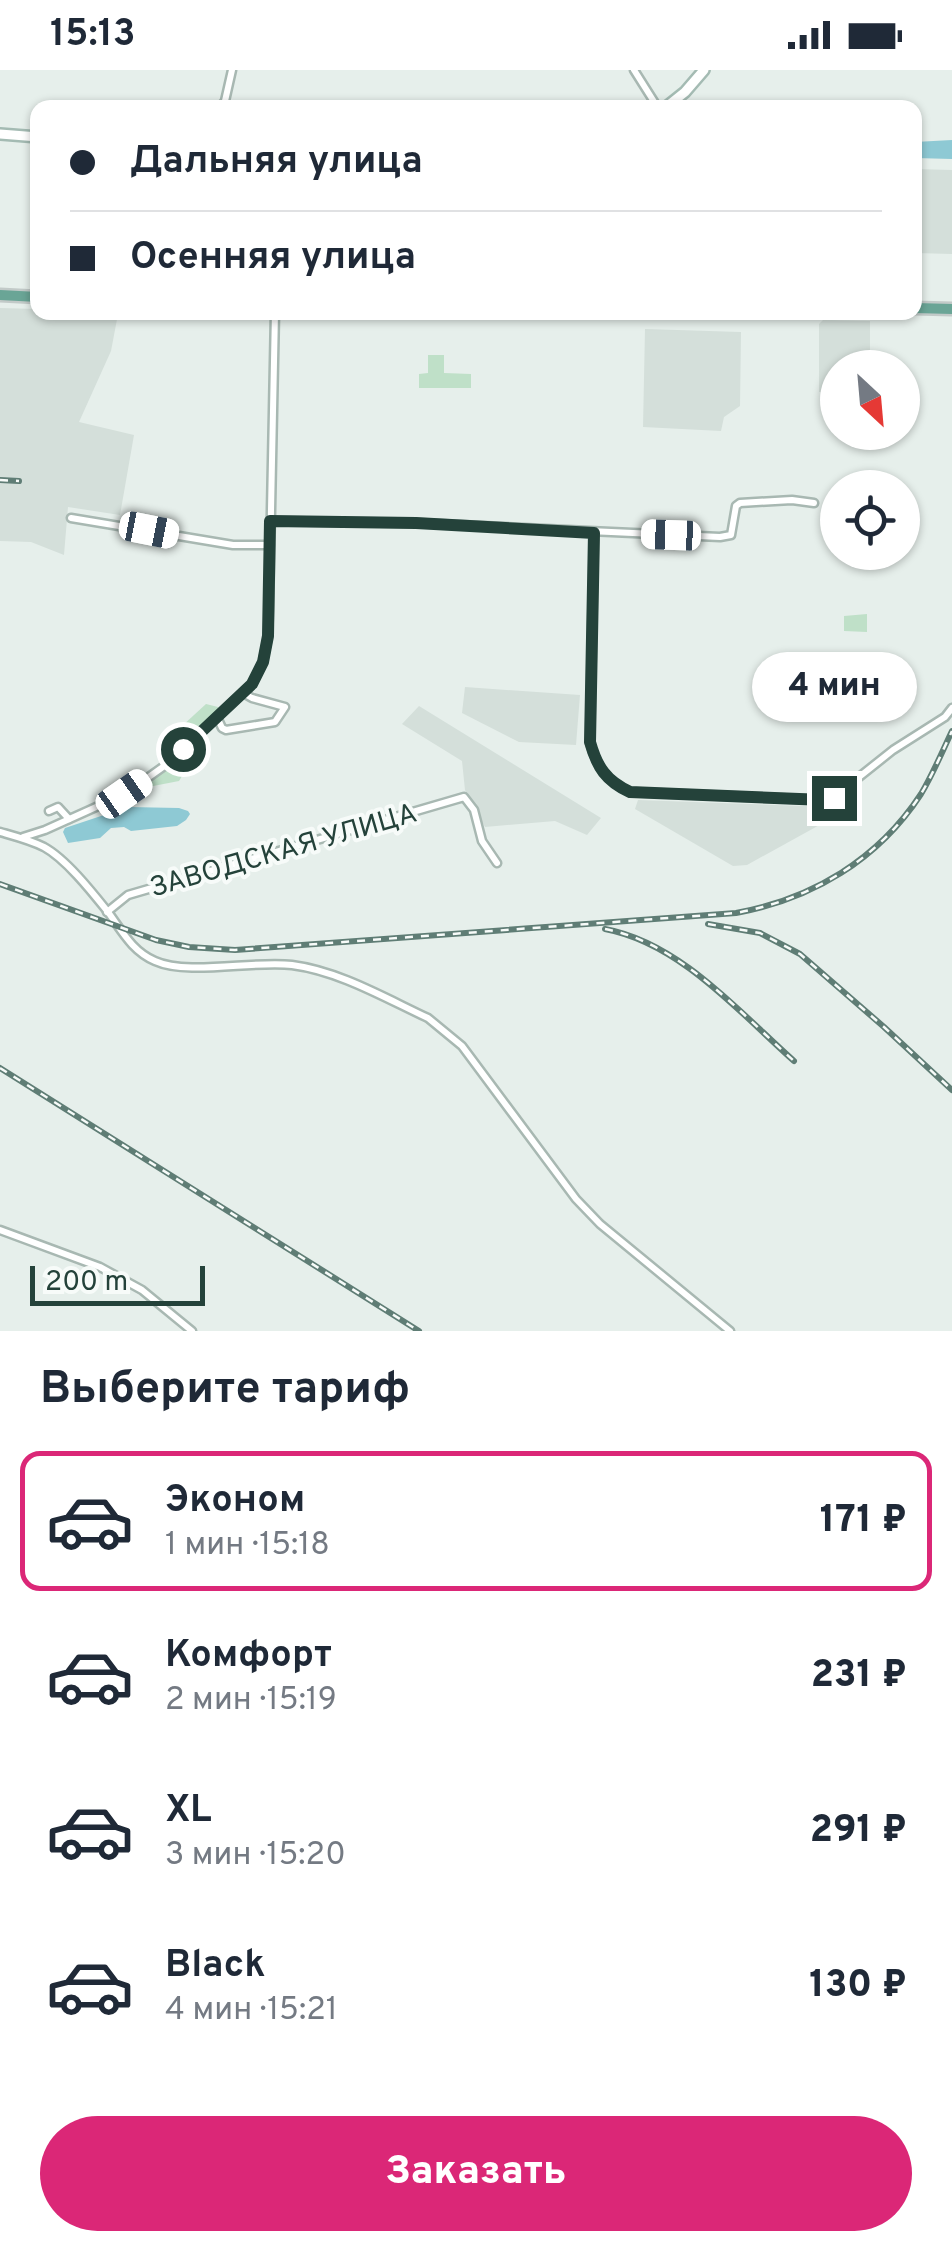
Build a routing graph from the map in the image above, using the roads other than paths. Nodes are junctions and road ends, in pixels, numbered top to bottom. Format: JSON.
{"nodes":[{"id":1,"x":232,"y":70,"type":"edge"},
{"id":2,"x":634,"y":70,"type":"edge"},
{"id":3,"x":704,"y":70,"type":"edge"},
{"id":4,"x":224,"y":100,"type":"edge"},
{"id":5,"x":656,"y":100,"type":"edge"},
{"id":6,"x":674,"y":100,"type":"edge"},
{"id":7,"x":0,"y":131,"type":"edge"},
{"id":8,"x":30,"y":133,"type":"edge"},
{"id":9,"x":0,"y":294,"type":"edge"},
{"id":10,"x":30,"y":296,"type":"edge"},
{"id":11,"x":922,"y":308,"type":"edge"},
{"id":12,"x":952,"y":309,"type":"edge"},
{"id":13,"x":274,"y":320,"type":"edge"},
{"id":14,"x":814,"y":503,"type":"dead end"},
{"id":15,"x":70,"y":518,"type":"dead end"},
{"id":16,"x":270,"y":521,"type":"junction"},
{"id":17,"x":594,"y":533,"type":"junction"},
{"id":18,"x":270,"y":545,"type":"junction"},
{"id":19,"x":242,"y":693,"type":"junction"},
{"id":20,"x":952,"y":708,"type":"edge"},
{"id":21,"x":217,"y":717,"type":"junction"},
{"id":22,"x":49,"y":811,"type":"dead end"},
{"id":23,"x":69,"y":820,"type":"junction"},
{"id":24,"x":45,"y":830,"type":"junction"},
{"id":25,"x":4,"y":834,"type":"edge"},
{"id":26,"x":50,"y":850,"type":"junction"},
{"id":27,"x":497,"y":863,"type":"dead end"},
{"id":28,"x":108,"y":912,"type":"junction"},
{"id":29,"x":0,"y":1230,"type":"edge"},
{"id":30,"x":192,"y":1331,"type":"edge"},
{"id":31,"x":730,"y":1331,"type":"edge"}],
"edges":[{"from":1,"to":4,"type":"street"},
{"from":2,"to":5,"type":"street"},
{"from":3,"to":6,"type":"main road"},
{"from":7,"to":8,"type":"main road"},
{"from":9,"to":10,"type":"main road"},
{"from":11,"to":12,"type":"main road"},
{"from":13,"to":16,"type":"street"},
{"from":14,"to":17,"type":"street"},
{"from":15,"to":18,"type":"street"},
{"from":16,"to":17,"type":"street"},
{"from":16,"to":18,"type":"street"},
{"from":17,"to":20,"type":"street"},
{"from":18,"to":19,"type":"street"},
{"from":19,"to":21,"type":"street"},
{"from":19,"to":21,"type":"street"},
{"from":21,"to":23,"type":"street"},
{"from":22,"to":23,"type":"street"},
{"from":23,"to":24,"type":"street"},
{"from":24,"to":25,"type":"street"},
{"from":24,"to":26,"type":"street"},
{"from":25,"to":26,"type":"street"},
{"from":26,"to":28,"type":"street"},
{"from":27,"to":28,"type":"street","name":"ЗАВОДСКАЯ УЛИЦА"},
{"from":28,"to":31,"type":"street"},
{"from":29,"to":30,"type":"street"}]}
